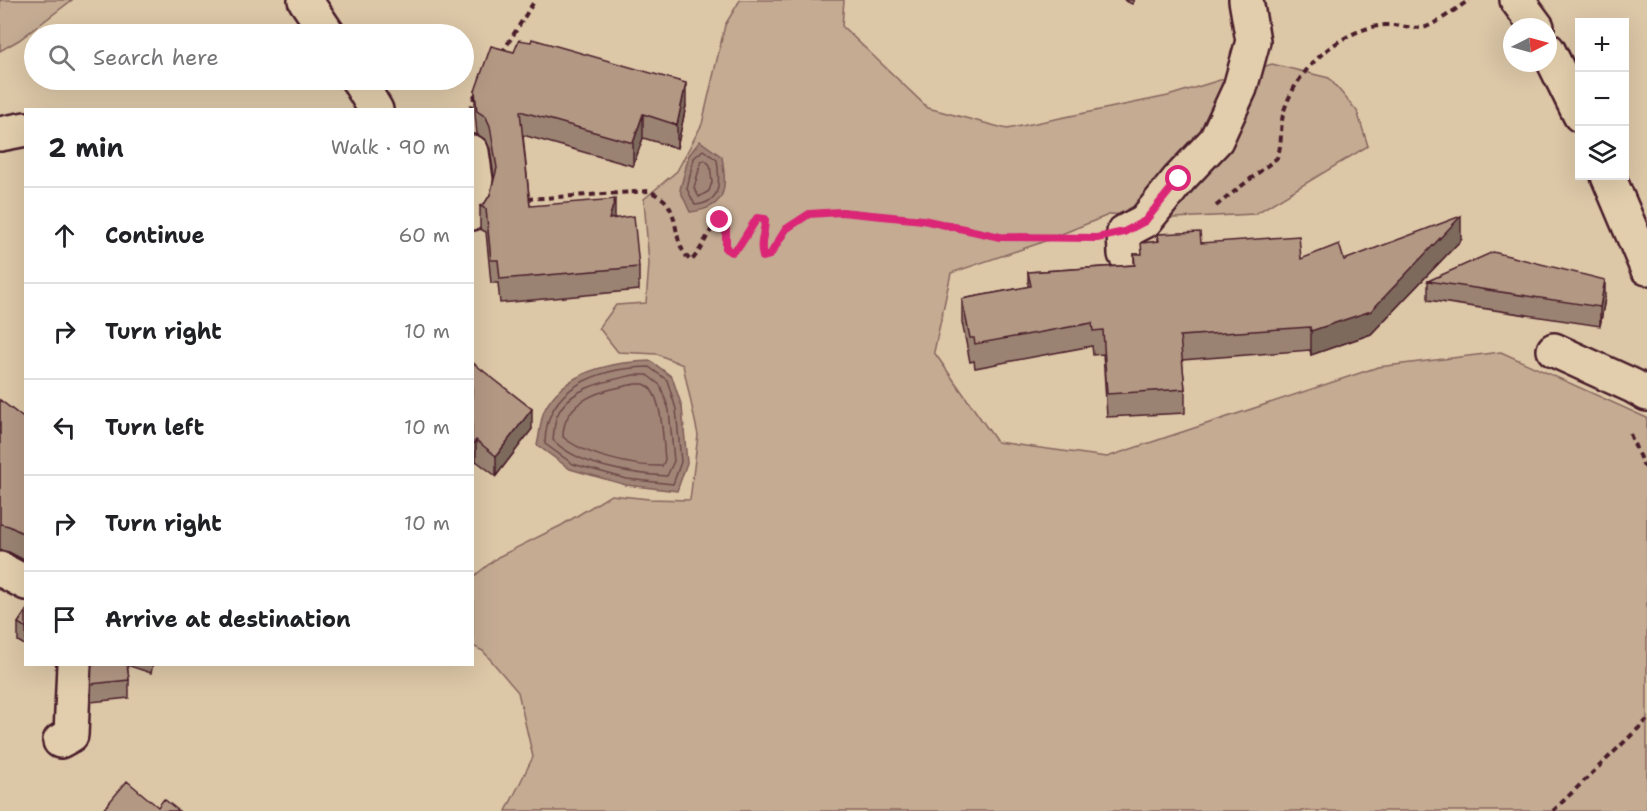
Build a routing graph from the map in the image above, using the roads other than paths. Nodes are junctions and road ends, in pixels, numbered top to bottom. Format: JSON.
{"nodes":[{"id":1,"x":305,"y":0,"type":"edge"},
{"id":2,"x":1246,"y":0,"type":"edge"},
{"id":3,"x":1517,"y":0,"type":"edge"},
{"id":4,"x":1530,"y":18,"type":"edge"},
{"id":5,"x":321,"y":24,"type":"edge"},
{"id":6,"x":1557,"y":68,"type":"edge"},
{"id":7,"x":364,"y":90,"type":"edge"},
{"id":8,"x":1575,"y":105,"type":"edge"},
{"id":9,"x":375,"y":108,"type":"edge"},
{"id":10,"x":24,"y":129,"type":"edge"},
{"id":11,"x":0,"y":134,"type":"edge"},
{"id":12,"x":474,"y":166,"type":"edge"},
{"id":13,"x":1610,"y":180,"type":"edge"},
{"id":14,"x":474,"y":208,"type":"edge"},
{"id":15,"x":1125,"y":243,"type":"road end"},
{"id":16,"x":1647,"y":267,"type":"edge"},
{"id":17,"x":1554,"y":350,"type":"dead end"},
{"id":18,"x":1647,"y":394,"type":"edge"},
{"id":19,"x":0,"y":569,"type":"edge"},
{"id":20,"x":24,"y":582,"type":"edge"},
{"id":21,"x":74,"y":666,"type":"edge"},
{"id":22,"x":60,"y":741,"type":"dead end"}],
"edges":[{"from":1,"to":5,"type":"street"},
{"from":2,"to":15,"type":"street"},
{"from":3,"to":4,"type":"street"},
{"from":6,"to":8,"type":"street"},
{"from":7,"to":9,"type":"street"},
{"from":10,"to":11,"type":"street"},
{"from":12,"to":14,"type":"street"},
{"from":13,"to":16,"type":"street"},
{"from":17,"to":18,"type":"street"},
{"from":19,"to":20,"type":"street"},
{"from":21,"to":22,"type":"street"}]}
